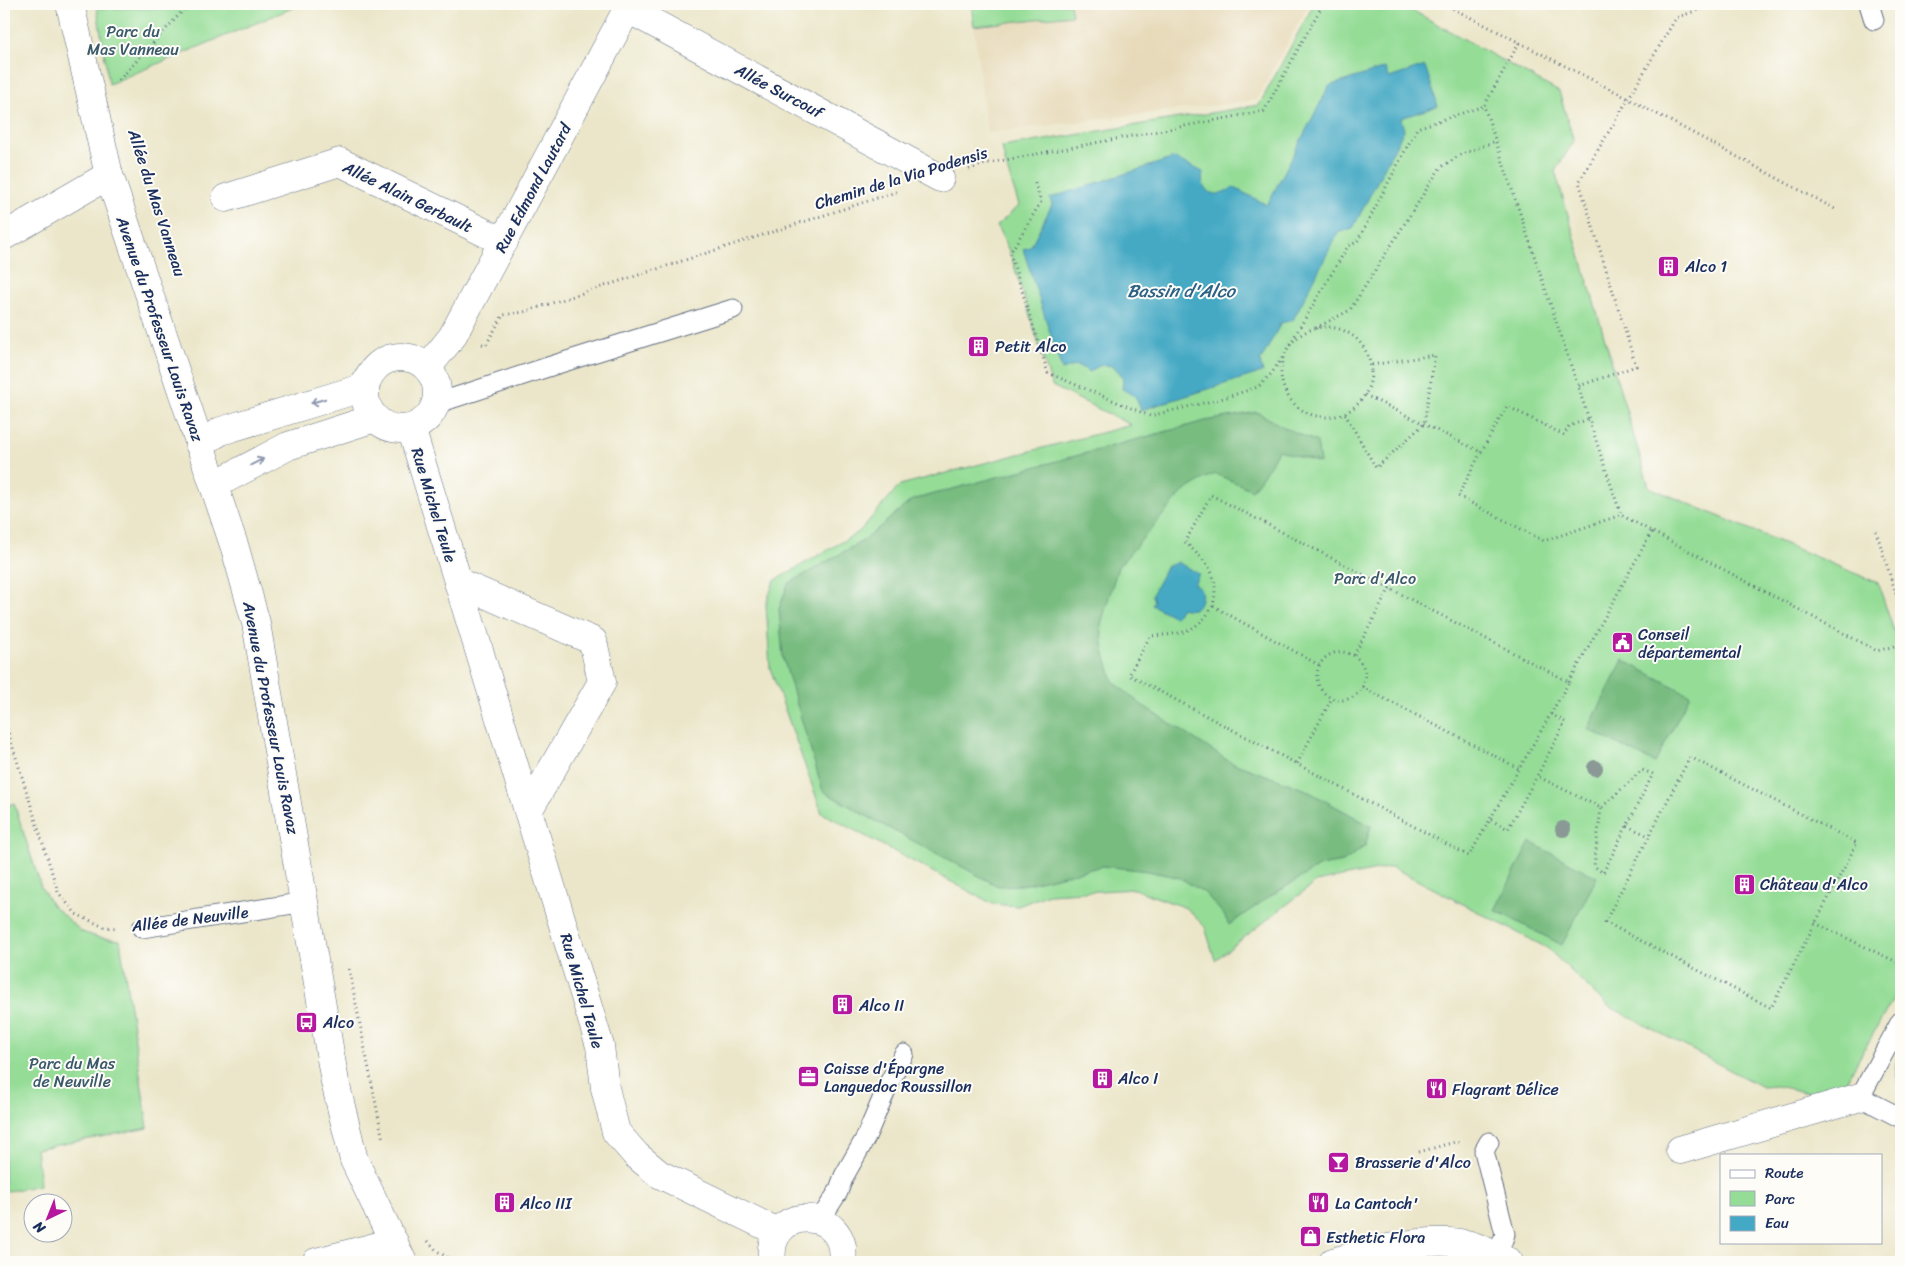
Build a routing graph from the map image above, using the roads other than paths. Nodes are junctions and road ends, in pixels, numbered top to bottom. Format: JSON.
{"nodes":[{"id":1,"x":70,"y":4,"type":"edge"},
{"id":2,"x":625,"y":5,"type":"edge"},
{"id":3,"x":108,"y":175,"type":"junction"},
{"id":4,"x":940,"y":178,"type":"road end"},
{"id":5,"x":226,"y":198,"type":"dead end"},
{"id":6,"x":4,"y":236,"type":"edge"},
{"id":7,"x":504,"y":242,"type":"junction"},
{"id":8,"x":733,"y":309,"type":"dead end"},
{"id":9,"x":427,"y":368,"type":"junction"},
{"id":10,"x":365,"y":387,"type":"junction"},
{"id":11,"x":435,"y":404,"type":"junction"},
{"id":12,"x":374,"y":418,"type":"junction"},
{"id":13,"x":411,"y":428,"type":"junction"},
{"id":14,"x":199,"y":444,"type":"junction"},
{"id":15,"x":214,"y":485,"type":"junction"},
{"id":16,"x":458,"y":582,"type":"junction"},
{"id":17,"x":528,"y":811,"type":"junction"},
{"id":18,"x":305,"y":902,"type":"junction"},
{"id":19,"x":142,"y":928,"type":"road end"},
{"id":20,"x":1901,"y":1021,"type":"edge"},
{"id":21,"x":904,"y":1054,"type":"dead end"},
{"id":22,"x":1860,"y":1097,"type":"junction"},
{"id":23,"x":1901,"y":1118,"type":"edge"},
{"id":24,"x":1487,"y":1146,"type":"road end"},
{"id":25,"x":1680,"y":1150,"type":"dead end"},
{"id":26,"x":820,"y":1220,"type":"junction"},
{"id":27,"x":778,"y":1232,"type":"junction"},
{"id":28,"x":398,"y":1252,"type":"edge"},
{"id":29,"x":1503,"y":1259,"type":"edge"},
{"id":30,"x":316,"y":1262,"type":"edge"},
{"id":31,"x":772,"y":1262,"type":"edge"},
{"id":32,"x":842,"y":1262,"type":"edge"},
{"id":33,"x":1333,"y":1262,"type":"edge"}],
"edges":[{"from":1,"to":3,"type":"street","name":"Avenue du Professeur Louis Ravaz"},
{"from":2,"to":4,"type":"street","name":"Allée Surcouf"},
{"from":2,"to":7,"type":"street","name":"Rue Edmond Lautard"},
{"from":3,"to":6,"type":"street"},
{"from":3,"to":14,"type":"street","name":"Avenue du Professeur Louis Ravaz"},
{"from":5,"to":7,"type":"street","name":"Allée Alain Gerbault"},
{"from":7,"to":9,"type":"street","name":"Rue Edmond Lautard"},
{"from":8,"to":11,"type":"lane"},
{"from":9,"to":10,"type":"street"},
{"from":9,"to":11,"type":"street"},
{"from":10,"to":12,"type":"street"},
{"from":10,"to":14,"type":"street","one_way":true},
{"from":11,"to":13,"type":"street"},
{"from":12,"to":13,"type":"street"},
{"from":15,"to":12,"type":"street","one_way":true},
{"from":13,"to":16,"type":"street","name":"Rue Michel Teule"},
{"from":14,"to":15,"type":"street","name":"Avenue du Professeur Louis Ravaz"},
{"from":15,"to":18,"type":"street","name":"Avenue du Professeur Louis Ravaz"},
{"from":16,"to":17,"type":"street","name":"Rue Michel Teule"},
{"from":16,"to":17,"type":"street","name":"Rue Michel Teule"},
{"from":17,"to":27,"type":"street","name":"Rue Michel Teule"},
{"from":18,"to":19,"type":"lane","name":"Allée de Neuville"},
{"from":18,"to":28,"type":"street","name":"Avenue du Professeur Louis Ravaz"},
{"from":20,"to":22,"type":"lane"},
{"from":21,"to":26,"type":"lane"},
{"from":22,"to":23,"type":"lane"},
{"from":22,"to":25,"type":"street"},
{"from":24,"to":29,"type":"lane"},
{"from":26,"to":27,"type":"street"},
{"from":26,"to":32,"type":"street"},
{"from":27,"to":31,"type":"street"},
{"from":28,"to":30,"type":"street"},
{"from":29,"to":33,"type":"street"}]}
